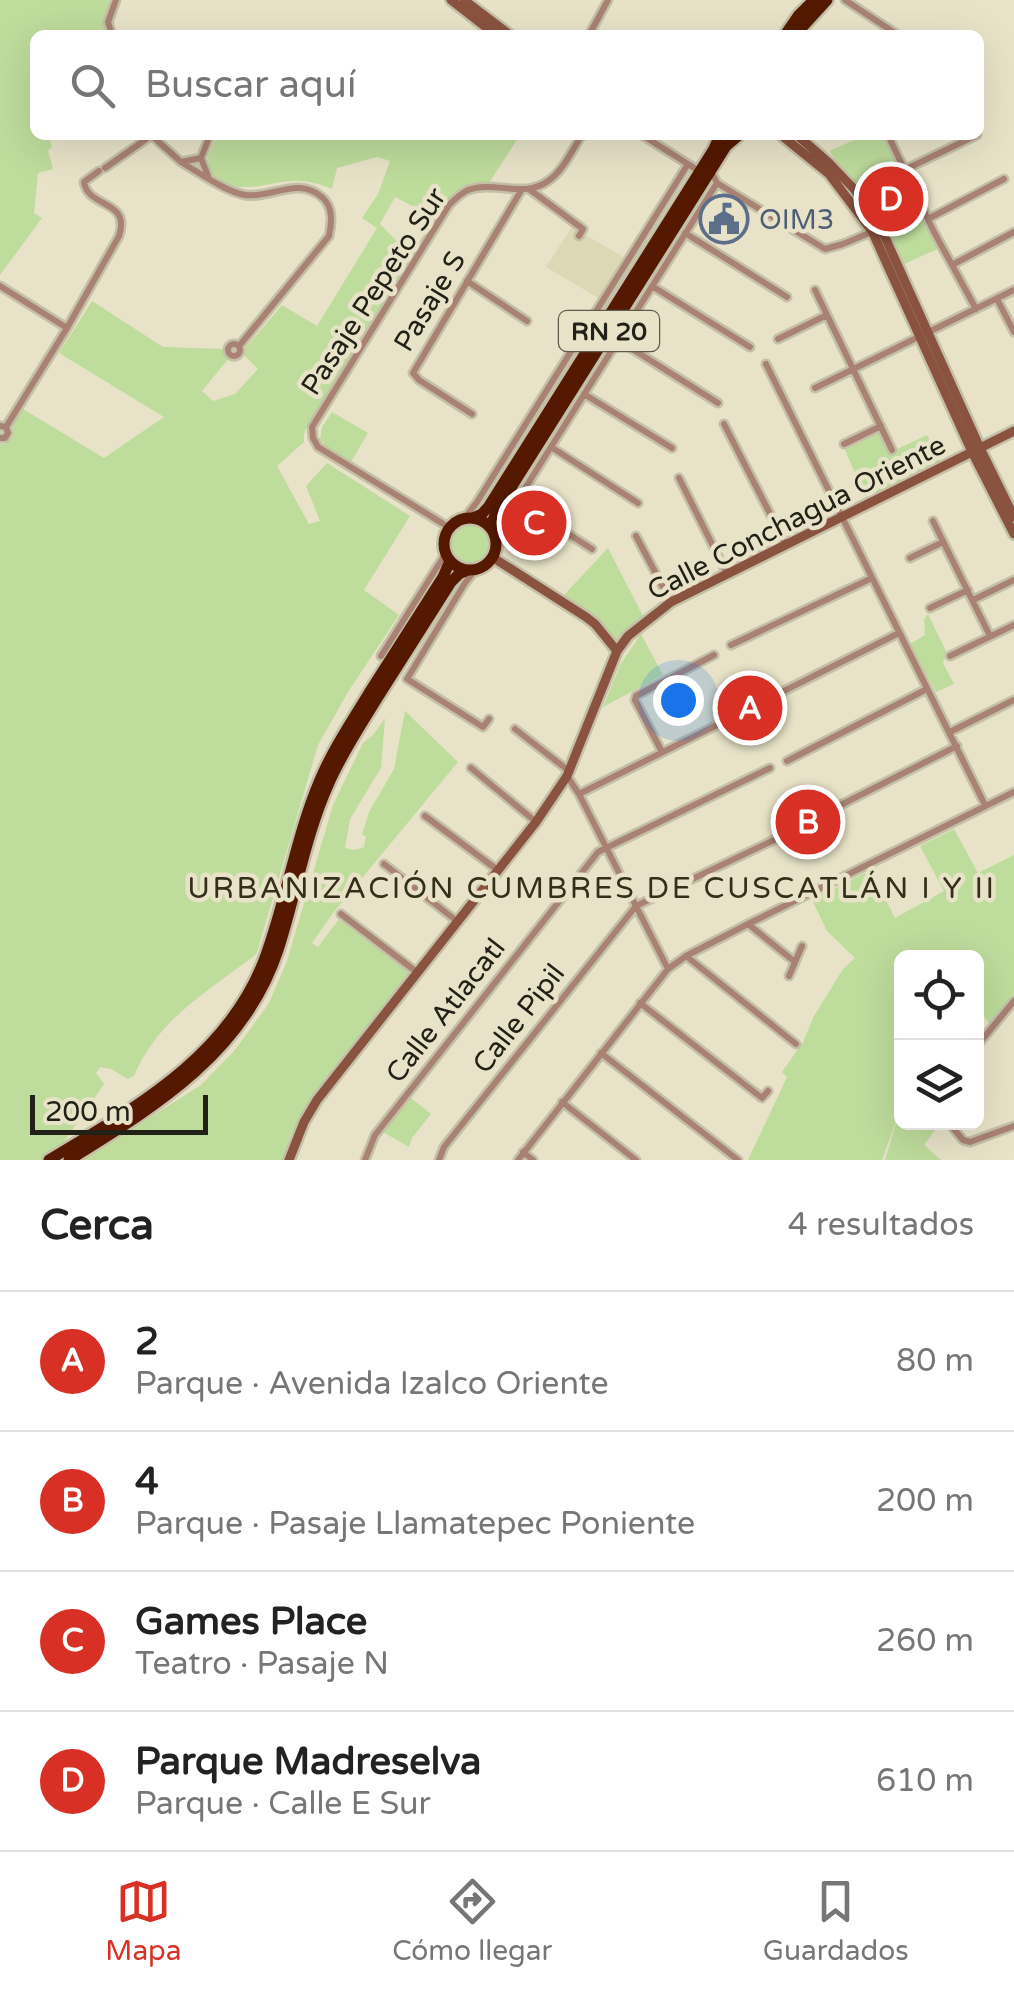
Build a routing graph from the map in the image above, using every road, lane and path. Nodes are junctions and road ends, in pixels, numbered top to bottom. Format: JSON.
{"nodes":[{"id":1,"x":116,"y":0,"type":"edge"},
{"id":2,"x":451,"y":0,"type":"edge"},
{"id":3,"x":464,"y":0,"type":"edge"},
{"id":4,"x":608,"y":0,"type":"edge"},
{"id":5,"x":814,"y":0,"type":"edge"},
{"id":6,"x":827,"y":0,"type":"edge"},
{"id":7,"x":845,"y":0,"type":"edge"},
{"id":8,"x":110,"y":30,"type":"edge"},
{"id":9,"x":492,"y":30,"type":"edge"},
{"id":10,"x":493,"y":30,"type":"edge"},
{"id":11,"x":593,"y":30,"type":"edge"},
{"id":12,"x":789,"y":30,"type":"edge"},
{"id":13,"x":799,"y":30,"type":"edge"},
{"id":14,"x":890,"y":30,"type":"edge"},
{"id":15,"x":145,"y":140,"type":"edge"},
{"id":16,"x":157,"y":140,"type":"edge"},
{"id":17,"x":208,"y":140,"type":"edge"},
{"id":18,"x":579,"y":140,"type":"edge"},
{"id":19,"x":651,"y":140,"type":"edge"},
{"id":20,"x":717,"y":140,"type":"edge"},
{"id":21,"x":733,"y":140,"type":"edge"},
{"id":22,"x":787,"y":140,"type":"edge"},
{"id":23,"x":804,"y":140,"type":"edge"},
{"id":24,"x":890,"y":140,"type":"edge"},
{"id":25,"x":966,"y":140,"type":"edge"},
{"id":26,"x":201,"y":158,"type":"junction"},
{"id":27,"x":180,"y":162,"type":"junction"},
{"id":28,"x":700,"y":168,"type":"junction"},
{"id":29,"x":904,"y":170,"type":"junction"},
{"id":30,"x":1004,"y":179,"type":"dead end"},
{"id":31,"x":210,"y":180,"type":"junction"},
{"id":32,"x":717,"y":183,"type":"junction"},
{"id":33,"x":526,"y":189,"type":"junction"},
{"id":34,"x":928,"y":219,"type":"junction"},
{"id":35,"x":582,"y":230,"type":"dead end"},
{"id":36,"x":876,"y":230,"type":"junction"},
{"id":37,"x":1014,"y":232,"type":"edge"},
{"id":38,"x":685,"y":233,"type":"junction"},
{"id":39,"x":952,"y":264,"type":"junction"},
{"id":40,"x":467,"y":281,"type":"junction"},
{"id":41,"x":0,"y":286,"type":"edge"},
{"id":42,"x":652,"y":286,"type":"junction"},
{"id":43,"x":815,"y":290,"type":"dead end"},
{"id":44,"x":1014,"y":290,"type":"edge"},
{"id":45,"x":787,"y":297,"type":"dead end"},
{"id":46,"x":998,"y":299,"type":"junction"},
{"id":47,"x":976,"y":309,"type":"junction"},
{"id":48,"x":827,"y":314,"type":"junction"},
{"id":49,"x":526,"y":321,"type":"dead end"},
{"id":50,"x":67,"y":328,"type":"junction"},
{"id":51,"x":1014,"y":332,"type":"edge"},
{"id":52,"x":925,"y":334,"type":"junction"},
{"id":53,"x":778,"y":339,"type":"dead end"},
{"id":54,"x":618,"y":340,"type":"junction"},
{"id":55,"x":239,"y":346,"type":"dead end"},
{"id":56,"x":750,"y":347,"type":"dead end"},
{"id":57,"x":765,"y":368,"type":"dead end"},
{"id":58,"x":853,"y":369,"type":"junction"},
{"id":59,"x":817,"y":386,"type":"dead end"},
{"id":60,"x":584,"y":394,"type":"junction"},
{"id":61,"x":718,"y":403,"type":"dead end"},
{"id":62,"x":472,"y":414,"type":"dead end"},
{"id":63,"x":724,"y":424,"type":"dead end"},
{"id":64,"x":881,"y":426,"type":"junction"},
{"id":65,"x":3,"y":427,"type":"edge"},
{"id":66,"x":1014,"y":431,"type":"edge"},
{"id":67,"x":0,"y":438,"type":"edge"},
{"id":68,"x":844,"y":444,"type":"dead end"},
{"id":69,"x":550,"y":447,"type":"junction"},
{"id":70,"x":672,"y":448,"type":"dead end"},
{"id":71,"x":892,"y":450,"type":"dead end"},
{"id":72,"x":976,"y":450,"type":"junction"},
{"id":73,"x":679,"y":478,"type":"dead end"},
{"id":74,"x":517,"y":501,"type":"junction"},
{"id":75,"x":638,"y":502,"type":"dead end"},
{"id":76,"x":1013,"y":511,"type":"edge"},
{"id":77,"x":842,"y":518,"type":"junction"},
{"id":78,"x":468,"y":519,"type":"junction"},
{"id":79,"x":933,"y":521,"type":"dead end"},
{"id":80,"x":450,"y":528,"type":"junction"},
{"id":81,"x":1014,"y":534,"type":"edge"},
{"id":82,"x":494,"y":536,"type":"junction"},
{"id":83,"x":636,"y":536,"type":"dead end"},
{"id":84,"x":943,"y":542,"type":"junction"},
{"id":85,"x":786,"y":545,"type":"junction"},
{"id":86,"x":592,"y":548,"type":"dead end"},
{"id":87,"x":448,"y":557,"type":"junction"},
{"id":88,"x":492,"y":558,"type":"junction"},
{"id":89,"x":910,"y":558,"type":"dead end"},
{"id":90,"x":472,"y":570,"type":"junction"},
{"id":91,"x":728,"y":574,"type":"junction"},
{"id":92,"x":872,"y":578,"type":"junction"},
{"id":93,"x":1014,"y":580,"type":"edge"},
{"id":94,"x":968,"y":590,"type":"junction"},
{"id":95,"x":973,"y":600,"type":"junction"},
{"id":96,"x":670,"y":602,"type":"junction"},
{"id":97,"x":930,"y":608,"type":"dead end"},
{"id":98,"x":403,"y":622,"type":"joint"},
{"id":99,"x":1014,"y":625,"type":"edge"},
{"id":100,"x":899,"y":633,"type":"junction"},
{"id":101,"x":990,"y":636,"type":"junction"},
{"id":102,"x":732,"y":645,"type":"dead end"},
{"id":103,"x":617,"y":651,"type":"junction"},
{"id":104,"x":714,"y":654,"type":"dead end"},
{"id":105,"x":950,"y":656,"type":"dead end"},
{"id":106,"x":386,"y":657,"type":"junction"},
{"id":107,"x":927,"y":689,"type":"junction"},
{"id":108,"x":1014,"y":700,"type":"edge"},
{"id":109,"x":760,"y":703,"type":"dead end"},
{"id":110,"x":743,"y":712,"type":"dead end"},
{"id":111,"x":489,"y":720,"type":"dead end"},
{"id":112,"x":516,"y":729,"type":"dead end"},
{"id":113,"x":950,"y":732,"type":"junction"},
{"id":114,"x":957,"y":746,"type":"junction"},
{"id":115,"x":662,"y":752,"type":"junction"},
{"id":116,"x":787,"y":761,"type":"dead end"},
{"id":117,"x":471,"y":768,"type":"dead end"},
{"id":118,"x":770,"y":768,"type":"dead end"},
{"id":119,"x":568,"y":774,"type":"junction"},
{"id":120,"x":1014,"y":792,"type":"edge"},
{"id":121,"x":579,"y":794,"type":"junction"},
{"id":122,"x":986,"y":806,"type":"junction"},
{"id":123,"x":426,"y":816,"type":"dead end"},
{"id":124,"x":818,"y":817,"type":"dead end"},
{"id":125,"x":536,"y":822,"type":"junction"},
{"id":126,"x":798,"y":828,"type":"dead end"},
{"id":127,"x":606,"y":848,"type":"junction"},
{"id":128,"x":384,"y":864,"type":"dead end"},
{"id":129,"x":499,"y":871,"type":"junction"},
{"id":130,"x":636,"y":906,"type":"junction"},
{"id":131,"x":341,"y":914,"type":"dead end"},
{"id":132,"x":458,"y":922,"type":"junction"},
{"id":133,"x":748,"y":924,"type":"junction"},
{"id":134,"x":802,"y":946,"type":"dead end"},
{"id":135,"x":686,"y":956,"type":"junction"},
{"id":136,"x":795,"y":962,"type":"junction"},
{"id":137,"x":668,"y":969,"type":"junction"},
{"id":138,"x":414,"y":971,"type":"junction"},
{"id":139,"x":789,"y":976,"type":"dead end"},
{"id":140,"x":1014,"y":1002,"type":"edge"},
{"id":141,"x":640,"y":1003,"type":"junction"},
{"id":142,"x":794,"y":1038,"type":"dead end"},
{"id":143,"x":982,"y":1040,"type":"edge"},
{"id":144,"x":601,"y":1053,"type":"junction"},
{"id":145,"x":768,"y":1090,"type":"dead end"},
{"id":146,"x":562,"y":1102,"type":"junction"},
{"id":147,"x":1014,"y":1126,"type":"edge"},
{"id":148,"x":955,"y":1130,"type":"edge"},
{"id":149,"x":520,"y":1156,"type":"edge"},
{"id":150,"x":739,"y":1158,"type":"edge"},
{"id":151,"x":49,"y":1160,"type":"edge"},
{"id":152,"x":69,"y":1160,"type":"edge"},
{"id":153,"x":290,"y":1160,"type":"edge"},
{"id":154,"x":365,"y":1160,"type":"edge"},
{"id":155,"x":439,"y":1160,"type":"edge"},
{"id":156,"x":533,"y":1160,"type":"edge"},
{"id":157,"x":636,"y":1160,"type":"edge"}],
"edges":[{"from":1,"to":8,"type":"street"},
{"from":2,"to":9,"type":"main road"},
{"from":3,"to":10,"type":"main road"},
{"from":4,"to":11,"type":"street"},
{"from":5,"to":12,"type":"highway"},
{"from":6,"to":13,"type":"highway"},
{"from":7,"to":14,"type":"street"},
{"from":15,"to":50,"type":"street"},
{"from":16,"to":27,"type":"street"},
{"from":17,"to":26,"type":"street"},
{"from":18,"to":33,"type":"street"},
{"from":19,"to":28,"type":"street"},
{"from":20,"to":28,"type":"highway","number":"RN 20"},
{"from":21,"to":28,"type":"highway","number":"RN 20"},
{"from":22,"to":36,"type":"main road"},
{"from":23,"to":36,"type":"main road"},
{"from":24,"to":29,"type":"street"},
{"from":25,"to":29,"type":"street"},
{"from":26,"to":27,"type":"street"},
{"from":26,"to":31,"type":"street"},
{"from":27,"to":31,"type":"street"},
{"from":28,"to":32,"type":"street"},
{"from":28,"to":78,"type":"highway","number":"RN 20"},
{"from":28,"to":82,"type":"highway","number":"RN 20"},
{"from":29,"to":34,"type":"street"},
{"from":30,"to":34,"type":"street"},
{"from":31,"to":55,"type":"street"},
{"from":32,"to":36,"type":"street"},
{"from":32,"to":38,"type":"street"},
{"from":33,"to":35,"type":"street"},
{"from":33,"to":40,"type":"street","name":"Pasaje S"},
{"from":33,"to":80,"type":"street","name":"Pasaje Pepeto Sur"},
{"from":34,"to":39,"type":"street"},
{"from":36,"to":52,"type":"main road"},
{"from":37,"to":39,"type":"street"},
{"from":38,"to":42,"type":"street"},
{"from":38,"to":45,"type":"street"},
{"from":39,"to":47,"type":"street"},
{"from":40,"to":49,"type":"street"},
{"from":40,"to":62,"type":"street","name":"Pasaje S"},
{"from":41,"to":50,"type":"street"},
{"from":42,"to":54,"type":"street"},
{"from":42,"to":56,"type":"street"},
{"from":43,"to":48,"type":"street"},
{"from":44,"to":46,"type":"street"},
{"from":46,"to":47,"type":"street"},
{"from":46,"to":51,"type":"street"},
{"from":47,"to":52,"type":"street"},
{"from":48,"to":53,"type":"street"},
{"from":48,"to":58,"type":"street"},
{"from":50,"to":65,"type":"street"},
{"from":52,"to":58,"type":"street"},
{"from":52,"to":72,"type":"main road"},
{"from":54,"to":60,"type":"street"},
{"from":54,"to":61,"type":"street"},
{"from":57,"to":77,"type":"street"},
{"from":58,"to":59,"type":"street"},
{"from":58,"to":64,"type":"street"},
{"from":60,"to":69,"type":"street"},
{"from":60,"to":70,"type":"street"},
{"from":63,"to":85,"type":"street"},
{"from":64,"to":68,"type":"street"},
{"from":64,"to":71,"type":"street"},
{"from":65,"to":67,"type":"street"},
{"from":66,"to":72,"type":"main road","name":"Calle Conchagua Oriente"},
{"from":69,"to":74,"type":"street"},
{"from":69,"to":75,"type":"street"},
{"from":72,"to":76,"type":"main road"},
{"from":72,"to":77,"type":"main road","name":"Calle Conchagua Oriente"},
{"from":72,"to":81,"type":"main road"},
{"from":73,"to":91,"type":"street"},
{"from":74,"to":82,"type":"street"},
{"from":74,"to":86,"type":"street"},
{"from":77,"to":85,"type":"main road","name":"Calle Conchagua Oriente"},
{"from":77,"to":92,"type":"street"},
{"from":78,"to":80,"type":"highway","number":"RN 20"},
{"from":78,"to":82,"type":"highway"},
{"from":79,"to":84,"type":"street"},
{"from":80,"to":87,"type":"highway"},
{"from":82,"to":88,"type":"highway","number":"RN 20"},
{"from":83,"to":96,"type":"street"},
{"from":84,"to":89,"type":"street"},
{"from":84,"to":94,"type":"street"},
{"from":85,"to":91,"type":"main road","name":"Calle Conchagua Oriente"},
{"from":87,"to":90,"type":"highway"},
{"from":87,"to":98,"type":"street"},
{"from":87,"to":106,"type":"highway"},
{"from":88,"to":90,"type":"highway"},
{"from":88,"to":103,"type":"main road"},
{"from":90,"to":111,"type":"street"},
{"from":90,"to":152,"type":"highway"},
{"from":91,"to":96,"type":"main road","name":"Calle Conchagua Oriente"},
{"from":92,"to":100,"type":"street"},
{"from":92,"to":102,"type":"street"},
{"from":93,"to":95,"type":"street"},
{"from":94,"to":95,"type":"street"},
{"from":94,"to":97,"type":"street"},
{"from":95,"to":101,"type":"street"},
{"from":96,"to":103,"type":"main road","name":"Calle Conchagua Oriente"},
{"from":98,"to":106,"type":"highway"},
{"from":99,"to":101,"type":"street"},
{"from":100,"to":107,"type":"street"},
{"from":100,"to":109,"type":"street"},
{"from":101,"to":105,"type":"street"},
{"from":103,"to":119,"type":"main road","name":"Calle Conchagua Oriente"},
{"from":104,"to":115,"type":"street"},
{"from":106,"to":151,"type":"highway"},
{"from":107,"to":113,"type":"street"},
{"from":107,"to":116,"type":"street"},
{"from":108,"to":113,"type":"street"},
{"from":110,"to":115,"type":"street"},
{"from":112,"to":119,"type":"street"},
{"from":113,"to":114,"type":"street"},
{"from":114,"to":122,"type":"street"},
{"from":114,"to":124,"type":"street"},
{"from":115,"to":121,"type":"street"},
{"from":117,"to":125,"type":"street"},
{"from":118,"to":127,"type":"street"},
{"from":119,"to":121,"type":"street"},
{"from":119,"to":125,"type":"main road","name":"Calle Conchagua Oriente"},
{"from":120,"to":122,"type":"street"},
{"from":121,"to":127,"type":"street"},
{"from":122,"to":133,"type":"street"},
{"from":123,"to":129,"type":"street"},
{"from":125,"to":129,"type":"main road","name":"Calle Conchagua Oriente"},
{"from":126,"to":130,"type":"street"},
{"from":127,"to":130,"type":"street"},
{"from":127,"to":154,"type":"street","name":"Calle Atlacatl"},
{"from":128,"to":132,"type":"street"},
{"from":129,"to":132,"type":"main road","name":"Calle Conchagua Oriente"},
{"from":130,"to":137,"type":"street"},
{"from":130,"to":155,"type":"street","name":"Calle Pipil"},
{"from":131,"to":138,"type":"street"},
{"from":132,"to":138,"type":"main road","name":"Calle Conchagua Oriente"},
{"from":133,"to":135,"type":"street"},
{"from":133,"to":136,"type":"street"},
{"from":134,"to":136,"type":"street"},
{"from":135,"to":137,"type":"street"},
{"from":135,"to":142,"type":"street"},
{"from":136,"to":139,"type":"street"},
{"from":137,"to":141,"type":"street"},
{"from":138,"to":153,"type":"main road","name":"Calle Conchagua Oriente"},
{"from":140,"to":143,"type":"street"},
{"from":141,"to":144,"type":"street"},
{"from":141,"to":145,"type":"street"},
{"from":144,"to":146,"type":"street"},
{"from":144,"to":150,"type":"street"},
{"from":146,"to":149,"type":"street"},
{"from":146,"to":157,"type":"street"},
{"from":147,"to":148,"type":"street"},
{"from":149,"to":156,"type":"street"}]}
